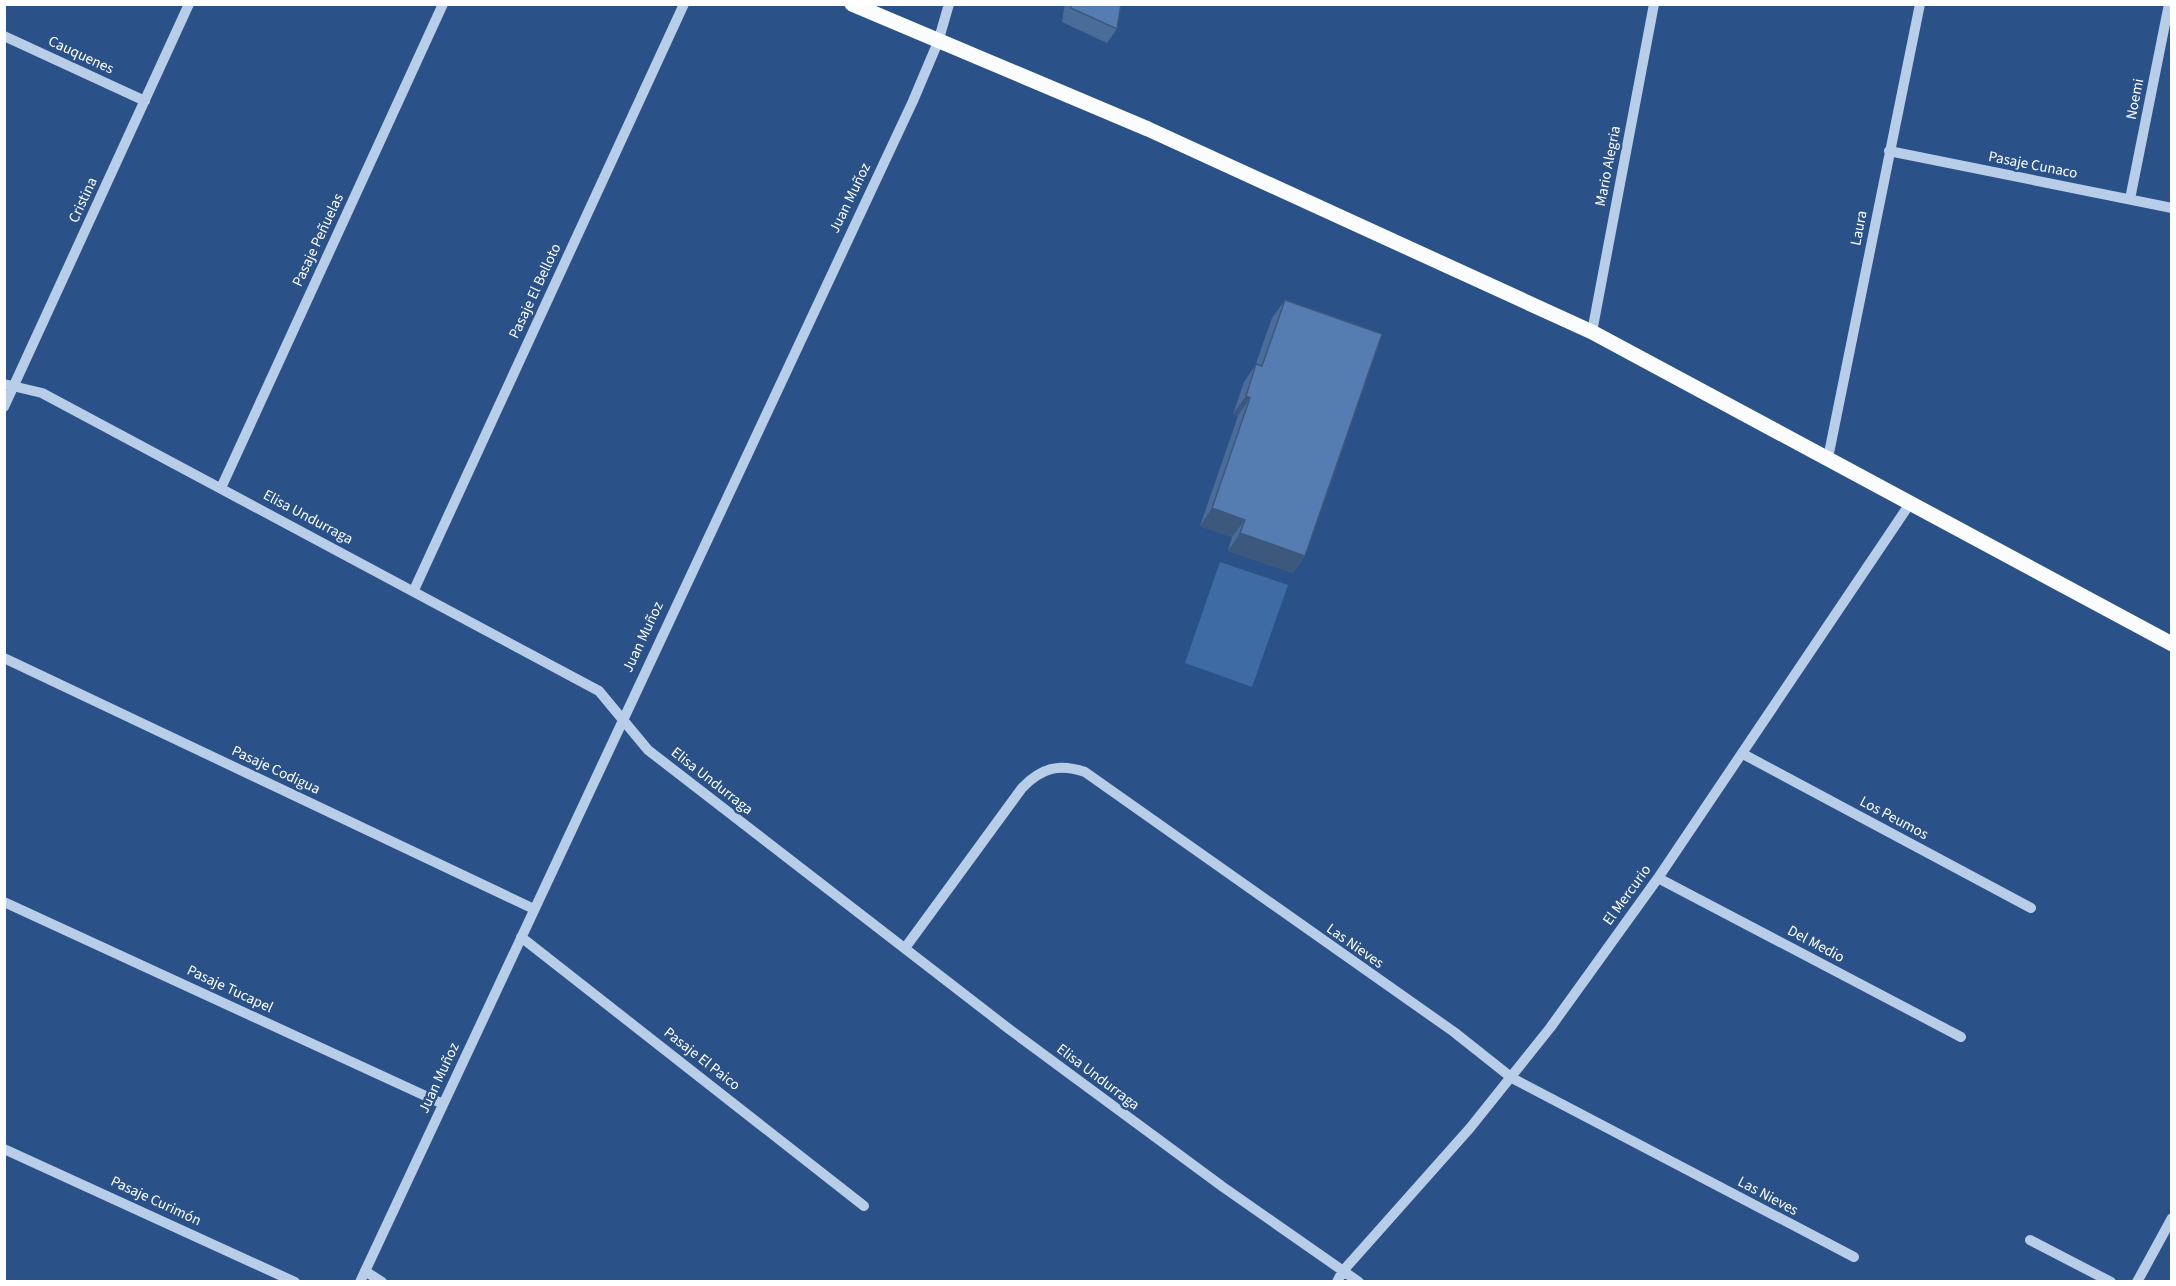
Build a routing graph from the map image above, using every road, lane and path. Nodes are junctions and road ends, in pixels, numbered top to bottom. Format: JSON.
{"nodes":[{"id":1,"x":189,"y":4,"type":"edge"},
{"id":2,"x":443,"y":4,"type":"edge"},
{"id":3,"x":684,"y":4,"type":"edge"},
{"id":4,"x":852,"y":4,"type":"edge"},
{"id":5,"x":949,"y":4,"type":"edge"},
{"id":6,"x":1654,"y":4,"type":"edge"},
{"id":7,"x":1920,"y":4,"type":"edge"},
{"id":8,"x":2169,"y":4,"type":"edge"},
{"id":9,"x":4,"y":36,"type":"edge"},
{"id":10,"x":938,"y":42,"type":"junction"},
{"id":11,"x":145,"y":101,"type":"junction"},
{"id":12,"x":1889,"y":151,"type":"junction"},
{"id":13,"x":2130,"y":199,"type":"junction"},
{"id":14,"x":2172,"y":208,"type":"edge"},
{"id":15,"x":1592,"y":332,"type":"junction"},
{"id":16,"x":10,"y":384,"type":"edge"},
{"id":17,"x":4,"y":407,"type":"edge"},
{"id":18,"x":1828,"y":458,"type":"junction"},
{"id":19,"x":221,"y":488,"type":"junction"},
{"id":20,"x":1911,"y":502,"type":"junction"},
{"id":21,"x":414,"y":590,"type":"junction"},
{"id":22,"x":2172,"y":644,"type":"edge"},
{"id":23,"x":4,"y":658,"type":"edge"},
{"id":24,"x":622,"y":719,"type":"junction"},
{"id":25,"x":1743,"y":754,"type":"junction"},
{"id":26,"x":1658,"y":878,"type":"junction"},
{"id":27,"x":4,"y":902,"type":"edge"},
{"id":28,"x":2031,"y":908,"type":"dead end"},
{"id":29,"x":534,"y":909,"type":"junction"},
{"id":30,"x":522,"y":937,"type":"junction"},
{"id":31,"x":904,"y":948,"type":"junction"},
{"id":32,"x":1960,"y":1037,"type":"dead end"},
{"id":33,"x":1512,"y":1078,"type":"junction"},
{"id":34,"x":443,"y":1104,"type":"junction"},
{"id":35,"x":4,"y":1149,"type":"edge"},
{"id":36,"x":864,"y":1206,"type":"dead end"},
{"id":37,"x":2172,"y":1218,"type":"edge"},
{"id":38,"x":2030,"y":1240,"type":"dead end"},
{"id":39,"x":1854,"y":1257,"type":"dead end"},
{"id":40,"x":363,"y":1276,"type":"edge"},
{"id":41,"x":1340,"y":1276,"type":"edge"},
{"id":42,"x":295,"y":1281,"type":"edge"},
{"id":43,"x":382,"y":1281,"type":"edge"},
{"id":44,"x":1359,"y":1281,"type":"edge"},
{"id":45,"x":2111,"y":1281,"type":"edge"},
{"id":46,"x":2137,"y":1281,"type":"edge"}],
"edges":[{"from":1,"to":11,"type":"street","name":"Cristina"},
{"from":2,"to":19,"type":"street","name":"Pasaje Peñuelas"},
{"from":3,"to":21,"type":"street","name":"Pasaje El Belloto"},
{"from":4,"to":10,"type":"main road"},
{"from":5,"to":10,"type":"street","name":"Juan Muñoz"},
{"from":6,"to":15,"type":"street","name":"Mario Alegria"},
{"from":7,"to":12,"type":"street","name":"Laura"},
{"from":8,"to":13,"type":"street","name":"Noemi"},
{"from":9,"to":11,"type":"street","name":"Cauquenes"},
{"from":10,"to":15,"type":"main road"},
{"from":10,"to":24,"type":"street","name":"Juan Muñoz"},
{"from":11,"to":16,"type":"street","name":"Cristina"},
{"from":12,"to":13,"type":"street","name":"Pasaje Cunaco"},
{"from":12,"to":18,"type":"street","name":"Laura"},
{"from":13,"to":14,"type":"street","name":"Pasaje Cunaco"},
{"from":15,"to":18,"type":"main road"},
{"from":16,"to":17,"type":"street","name":"Cristina"},
{"from":16,"to":19,"type":"street","name":"Elisa Undurraga"},
{"from":18,"to":20,"type":"main road"},
{"from":19,"to":21,"type":"street","name":"Elisa Undurraga"},
{"from":20,"to":22,"type":"main road"},
{"from":20,"to":25,"type":"street","name":"El Mercurio"},
{"from":21,"to":24,"type":"street","name":"Elisa Undurraga"},
{"from":23,"to":29,"type":"street","name":"Pasaje Codigua"},
{"from":24,"to":29,"type":"street","name":"Juan Muñoz"},
{"from":24,"to":31,"type":"street","name":"Elisa Undurraga"},
{"from":25,"to":26,"type":"street","name":"El Mercurio"},
{"from":25,"to":28,"type":"street","name":"Los Peumos"},
{"from":26,"to":32,"type":"street","name":"Del Medio"},
{"from":26,"to":33,"type":"street","name":"El Mercurio"},
{"from":27,"to":34,"type":"street","name":"Pasaje Tucapel"},
{"from":29,"to":30,"type":"street","name":"Juan Muñoz"},
{"from":30,"to":34,"type":"street","name":"Juan Muñoz"},
{"from":30,"to":36,"type":"street","name":"Pasaje El Paico"},
{"from":31,"to":33,"type":"street","name":"Las Nieves"},
{"from":31,"to":41,"type":"street","name":"Elisa Undurraga"},
{"from":33,"to":39,"type":"street","name":"Las Nieves"},
{"from":33,"to":41,"type":"street","name":"El Mercurio"},
{"from":34,"to":40,"type":"street","name":"Juan Muñoz"},
{"from":35,"to":42,"type":"street","name":"Pasaje Curimón"},
{"from":37,"to":46,"type":"street"},
{"from":38,"to":45,"type":"street"},
{"from":40,"to":43,"type":"street"},
{"from":41,"to":44,"type":"street","name":"Elisa Undurraga"}]}
